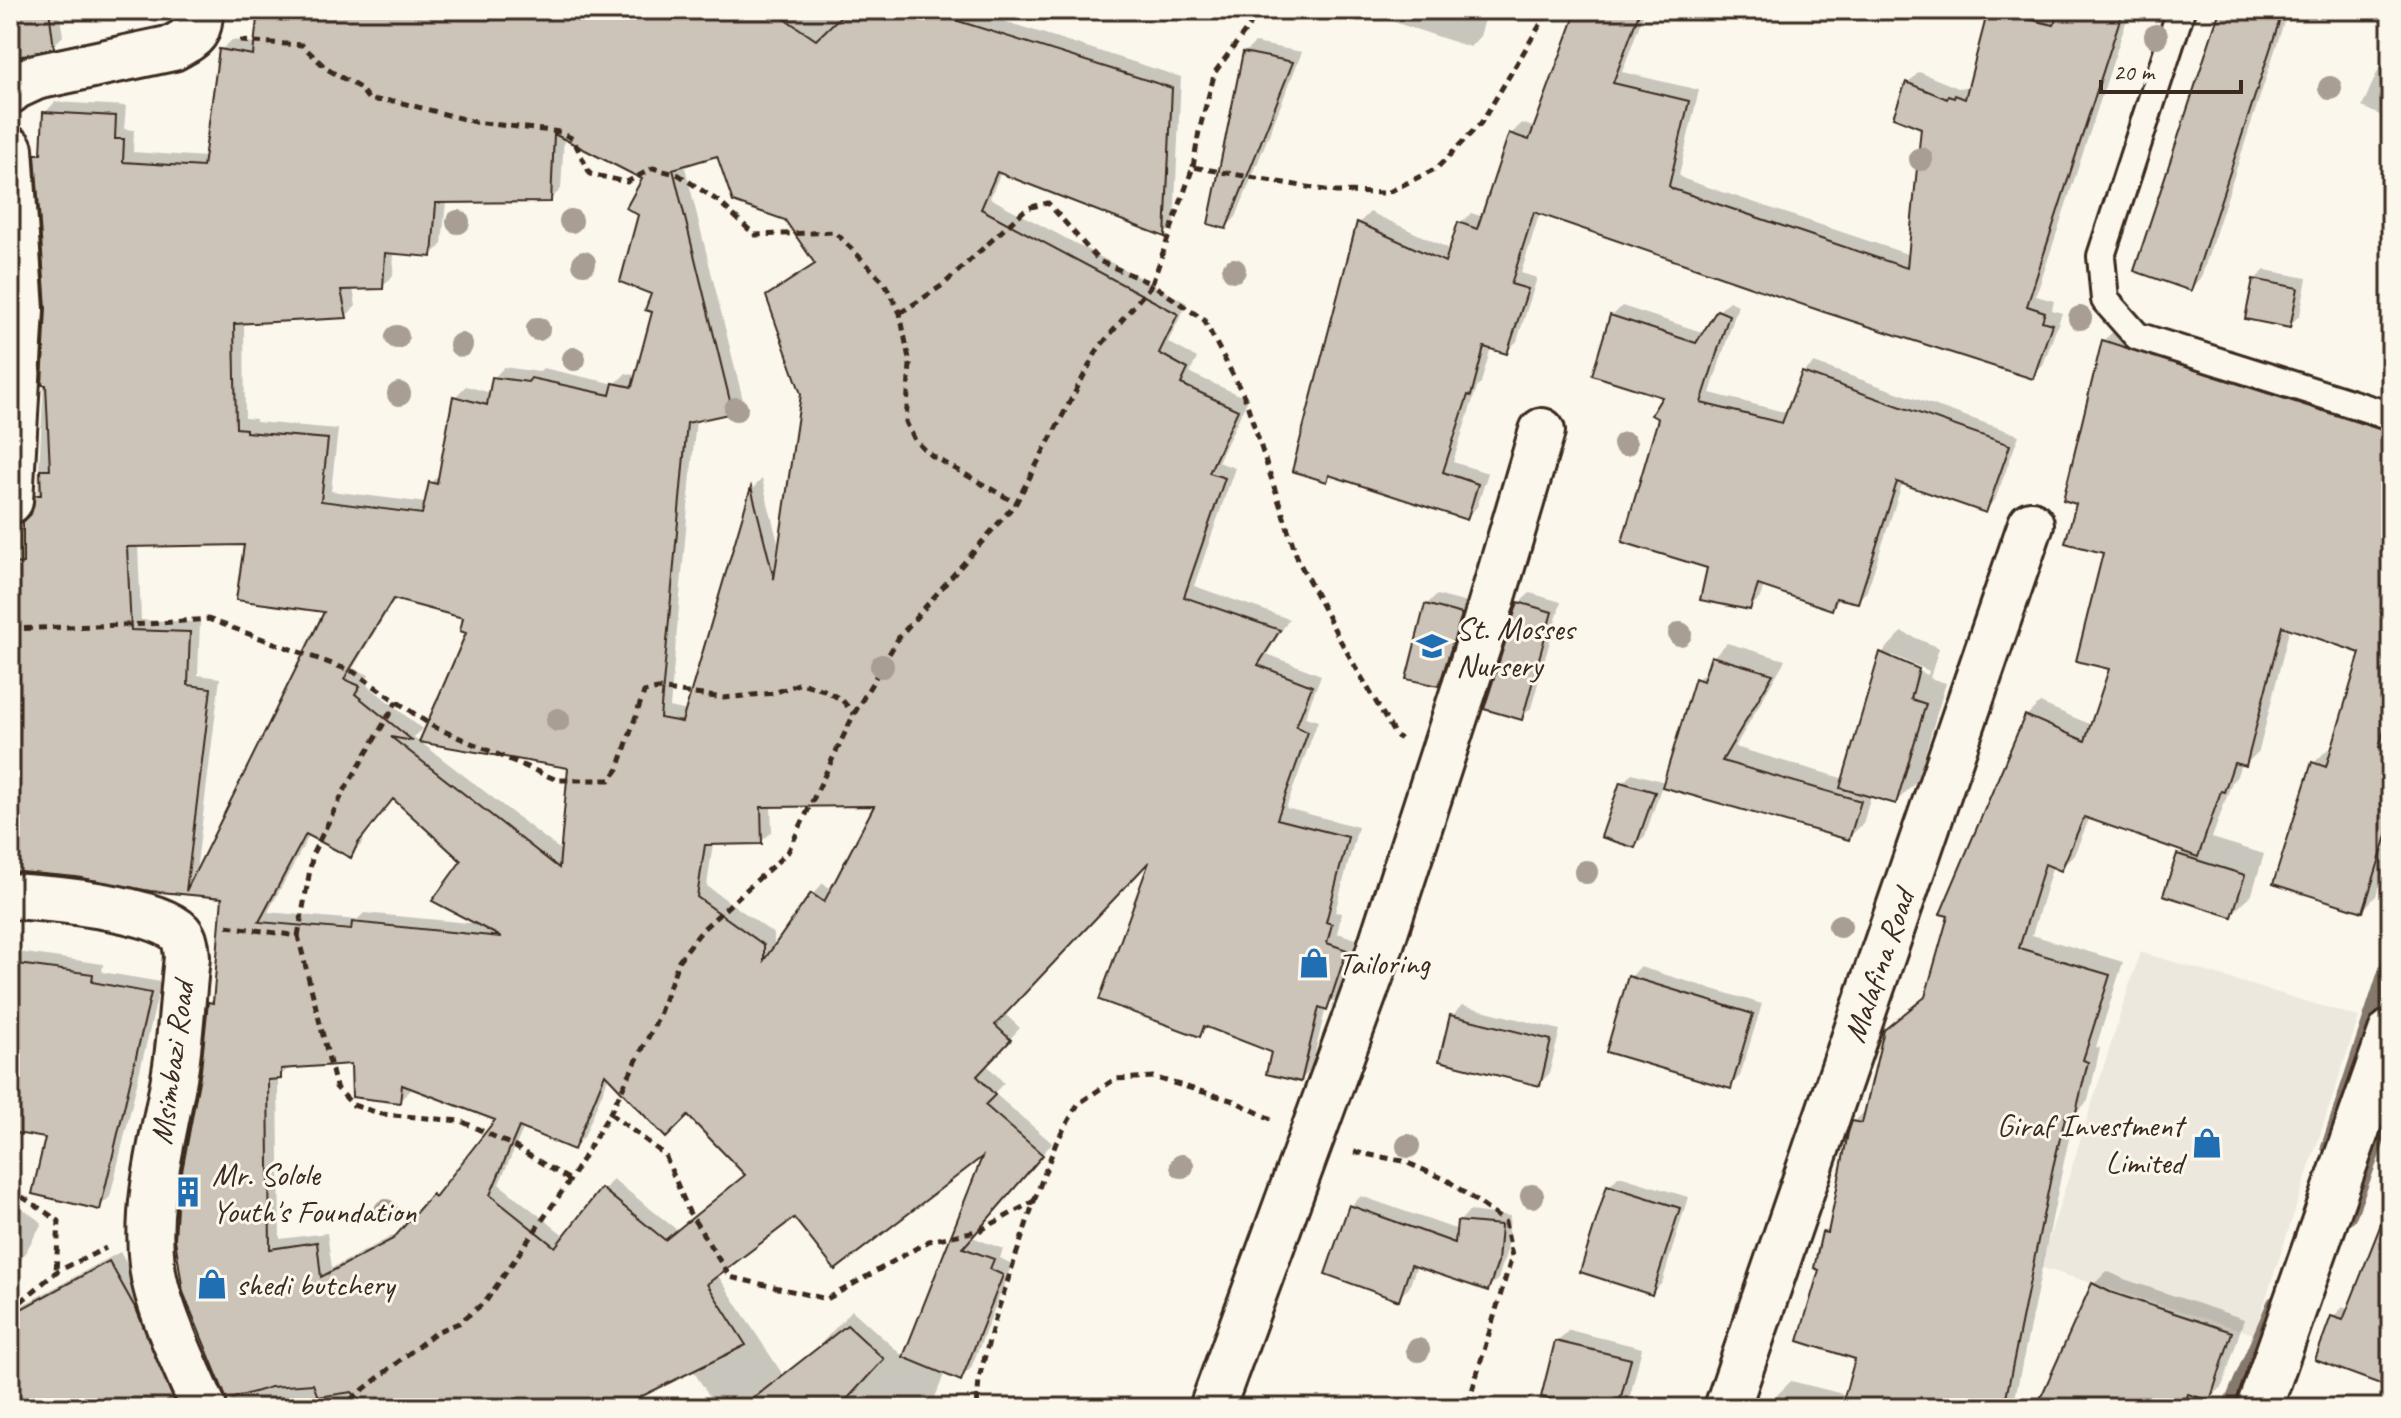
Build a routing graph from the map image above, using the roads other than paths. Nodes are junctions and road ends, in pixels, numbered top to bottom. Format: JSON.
{"nodes":[{"id":1,"x":2181,"y":10,"type":"edge"},
{"id":2,"x":196,"y":24,"type":"edge"},
{"id":3,"x":10,"y":91,"type":"edge"},
{"id":4,"x":10,"y":149,"type":"edge"},
{"id":5,"x":2391,"y":416,"type":"edge"},
{"id":6,"x":1542,"y":431,"type":"dead end"},
{"id":7,"x":10,"y":501,"type":"edge"},
{"id":8,"x":2031,"y":524,"type":"dead end"},
{"id":9,"x":10,"y":896,"type":"edge"},
{"id":10,"x":2391,"y":1032,"type":"edge"},
{"id":11,"x":204,"y":1408,"type":"edge"},
{"id":12,"x":1212,"y":1408,"type":"edge"},
{"id":13,"x":1727,"y":1408,"type":"edge"},
{"id":14,"x":2259,"y":1408,"type":"edge"}],
"edges":[{"from":1,"to":5,"type":"lane"},
{"from":2,"to":3,"type":"street"},
{"from":4,"to":7,"type":"street"},
{"from":6,"to":12,"type":"street"},
{"from":8,"to":13,"type":"street","name":"Malafina Road"},
{"from":9,"to":11,"type":"street","name":"Msimbazi Road"},
{"from":10,"to":14,"type":"street"}]}
